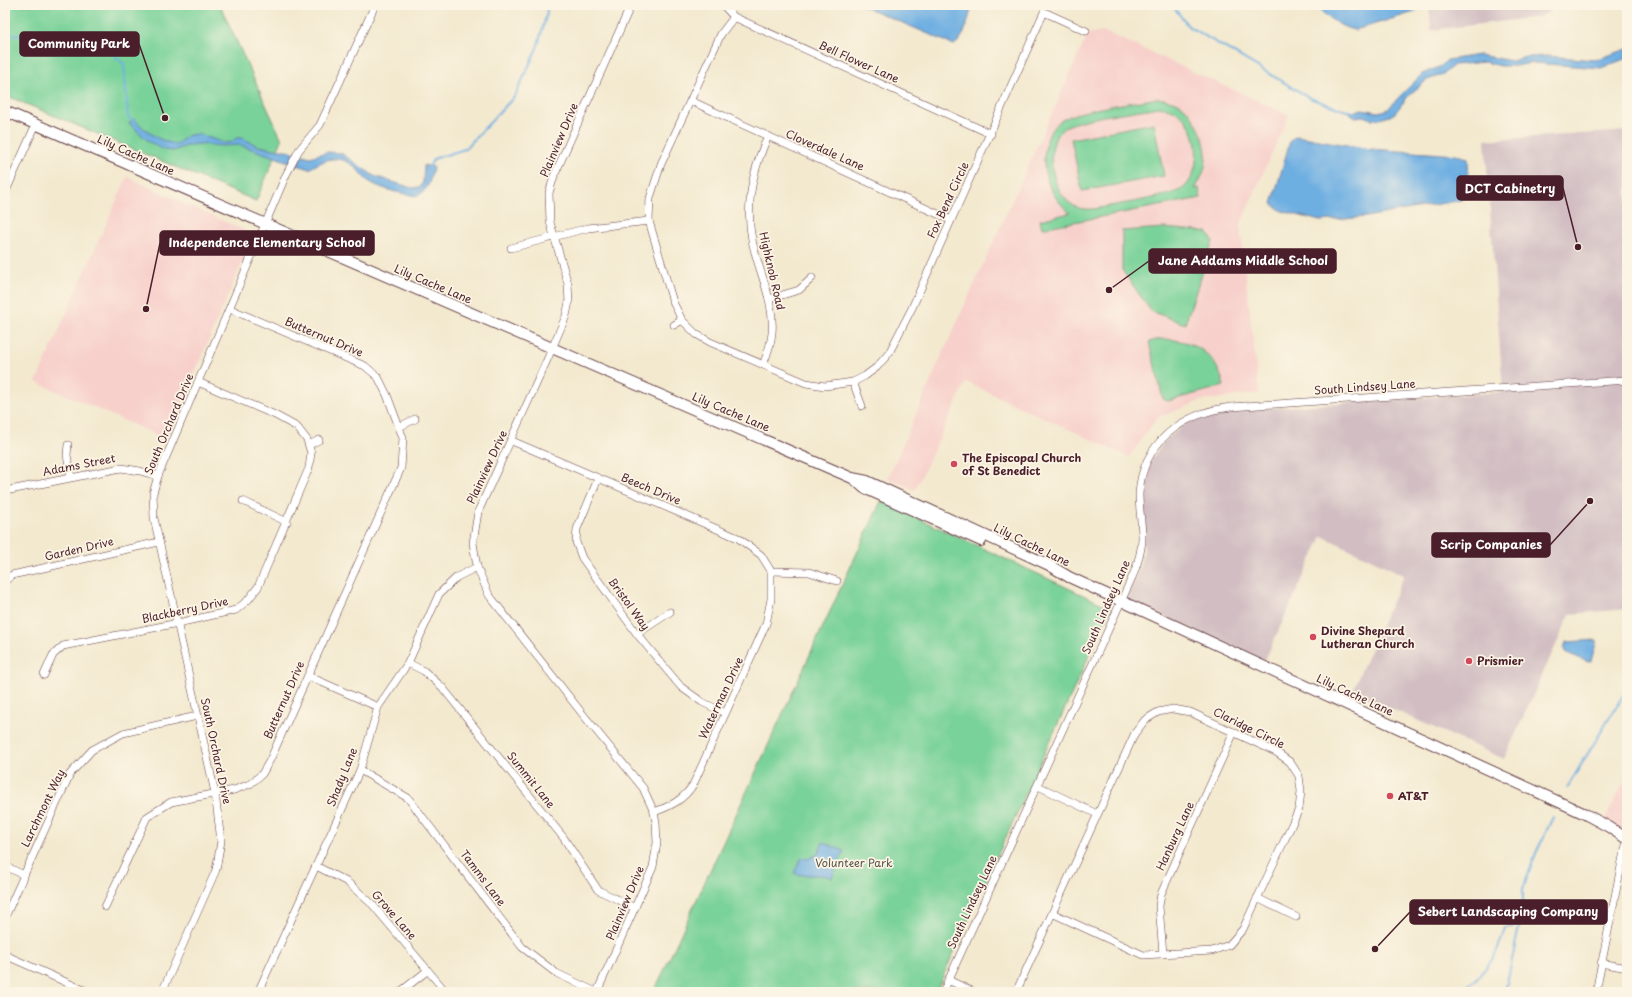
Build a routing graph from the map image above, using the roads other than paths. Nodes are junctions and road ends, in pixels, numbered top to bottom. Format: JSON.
{"nodes":[{"id":1,"x":375,"y":5,"type":"edge"},
{"id":2,"x":631,"y":5,"type":"edge"},
{"id":3,"x":723,"y":5,"type":"edge"},
{"id":4,"x":734,"y":17,"type":"junction"},
{"id":5,"x":1086,"y":31,"type":"dead end"},
{"id":6,"x":691,"y":101,"type":"junction"},
{"id":7,"x":5,"y":110,"type":"edge"},
{"id":8,"x":36,"y":124,"type":"junction"},
{"id":9,"x":991,"y":134,"type":"junction"},
{"id":10,"x":768,"y":136,"type":"junction"},
{"id":11,"x":5,"y":193,"type":"edge"},
{"id":12,"x":951,"y":220,"type":"junction"},
{"id":13,"x":649,"y":221,"type":"junction"},
{"id":14,"x":265,"y":224,"type":"junction"},
{"id":15,"x":555,"y":236,"type":"junction"},
{"id":16,"x":511,"y":248,"type":"dead end"},
{"id":17,"x":812,"y":278,"type":"dead end"},
{"id":18,"x":769,"y":299,"type":"junction"},
{"id":19,"x":230,"y":309,"type":"junction"},
{"id":20,"x":682,"y":320,"type":"junction"},
{"id":21,"x":674,"y":325,"type":"dead end"},
{"id":22,"x":552,"y":348,"type":"junction"},
{"id":23,"x":763,"y":365,"type":"junction"},
{"id":24,"x":1627,"y":380,"type":"edge"},
{"id":25,"x":198,"y":382,"type":"junction"},
{"id":26,"x":853,"y":382,"type":"junction"},
{"id":27,"x":862,"y":406,"type":"dead end"},
{"id":28,"x":415,"y":419,"type":"dead end"},
{"id":29,"x":399,"y":427,"type":"junction"},
{"id":30,"x":319,"y":440,"type":"dead end"},
{"id":31,"x":512,"y":441,"type":"junction"},
{"id":32,"x":68,"y":445,"type":"dead end"},
{"id":33,"x":309,"y":445,"type":"junction"},
{"id":34,"x":158,"y":476,"type":"junction"},
{"id":35,"x":71,"y":477,"type":"junction"},
{"id":36,"x":598,"y":479,"type":"junction"},
{"id":37,"x":5,"y":492,"type":"edge"},
{"id":38,"x":243,"y":501,"type":"dead end"},
{"id":39,"x":287,"y":522,"type":"junction"},
{"id":40,"x":159,"y":542,"type":"junction"},
{"id":41,"x":477,"y":568,"type":"junction"},
{"id":42,"x":771,"y":571,"type":"junction"},
{"id":43,"x":5,"y":581,"type":"edge"},
{"id":44,"x":837,"y":581,"type":"dead end"},
{"id":45,"x":1121,"y":601,"type":"junction"},
{"id":46,"x":670,"y":612,"type":"dead end"},
{"id":47,"x":178,"y":623,"type":"junction"},
{"id":48,"x":638,"y":634,"type":"junction"},
{"id":49,"x":408,"y":663,"type":"junction"},
{"id":50,"x":44,"y":675,"type":"dead end"},
{"id":51,"x":308,"y":676,"type":"junction"},
{"id":52,"x":378,"y":707,"type":"junction"},
{"id":53,"x":725,"y":713,"type":"junction"},
{"id":54,"x":197,"y":716,"type":"junction"},
{"id":55,"x":1234,"y":732,"type":"junction"},
{"id":56,"x":360,"y":770,"type":"junction"},
{"id":57,"x":1038,"y":786,"type":"junction"},
{"id":58,"x":215,"y":793,"type":"junction"},
{"id":59,"x":654,"y":812,"type":"junction"},
{"id":60,"x":1097,"y":814,"type":"junction"},
{"id":61,"x":1627,"y":840,"type":"edge"},
{"id":62,"x":5,"y":866,"type":"edge"},
{"id":63,"x":316,"y":866,"type":"junction"},
{"id":64,"x":24,"y":875,"type":"junction"},
{"id":65,"x":1257,"y":898,"type":"junction"},
{"id":66,"x":105,"y":907,"type":"dead end"},
{"id":67,"x":635,"y":908,"type":"junction"},
{"id":68,"x":1052,"y":913,"type":"junction"},
{"id":69,"x":1296,"y":916,"type":"dead end"},
{"id":70,"x":5,"y":917,"type":"edge"},
{"id":71,"x":1162,"y":954,"type":"junction"},
{"id":72,"x":5,"y":955,"type":"edge"},
{"id":73,"x":1601,"y":963,"type":"junction"},
{"id":74,"x":1627,"y":968,"type":"edge"},
{"id":75,"x":427,"y":971,"type":"junction"},
{"id":76,"x":948,"y":980,"type":"junction"},
{"id":77,"x":88,"y":992,"type":"edge"},
{"id":78,"x":162,"y":992,"type":"edge"},
{"id":79,"x":258,"y":992,"type":"edge"},
{"id":80,"x":400,"y":992,"type":"edge"},
{"id":81,"x":446,"y":992,"type":"edge"},
{"id":82,"x":596,"y":992,"type":"edge"},
{"id":83,"x":944,"y":992,"type":"edge"},
{"id":84,"x":974,"y":992,"type":"edge"},
{"id":85,"x":1016,"y":992,"type":"edge"},
{"id":86,"x":1596,"y":992,"type":"edge"}],
"edges":[{"from":1,"to":14,"type":"street","name":"South Orchard Drive"},
{"from":2,"to":15,"type":"street","name":"Plainview Drive"},
{"from":3,"to":4,"type":"street","name":"Bell Flower Lane"},
{"from":4,"to":6,"type":"street","name":"Fox Bend Circle"},
{"from":4,"to":9,"type":"street","name":"Bell Flower Lane"},
{"from":5,"to":9,"type":"street","name":"Fox Bend Circle"},
{"from":6,"to":10,"type":"street","name":"Cloverdale Lane"},
{"from":6,"to":13,"type":"street","name":"Fox Bend Circle"},
{"from":7,"to":8,"type":"street","name":"Lily Cache Lane"},
{"from":8,"to":11,"type":"street"},
{"from":8,"to":14,"type":"street","name":"Lily Cache Lane"},
{"from":9,"to":12,"type":"street","name":"Fox Bend Circle"},
{"from":10,"to":12,"type":"street","name":"Cloverdale Lane"},
{"from":10,"to":18,"type":"street","name":"Highknob Road"},
{"from":12,"to":26,"type":"street","name":"Fox Bend Circle"},
{"from":13,"to":15,"type":"street"},
{"from":13,"to":20,"type":"street","name":"Fox Bend Circle"},
{"from":14,"to":19,"type":"street","name":"South Orchard Drive"},
{"from":14,"to":22,"type":"street","name":"Lily Cache Lane"},
{"from":15,"to":16,"type":"street"},
{"from":15,"to":22,"type":"street","name":"Plainview Drive"},
{"from":17,"to":18,"type":"street"},
{"from":18,"to":23,"type":"street","name":"Highknob Road"},
{"from":19,"to":25,"type":"street","name":"South Orchard Drive"},
{"from":19,"to":29,"type":"street","name":"Butternut Drive"},
{"from":20,"to":21,"type":"street"},
{"from":20,"to":23,"type":"street","name":"Fox Bend Circle"},
{"from":22,"to":31,"type":"street","name":"Plainview Drive"},
{"from":22,"to":45,"type":"street","name":"Lily Cache Lane"},
{"from":23,"to":26,"type":"street","name":"Fox Bend Circle"},
{"from":24,"to":45,"type":"street","name":"South Lindsey Lane"},
{"from":25,"to":33,"type":"street"},
{"from":25,"to":34,"type":"street","name":"South Orchard Drive"},
{"from":26,"to":27,"type":"street"},
{"from":28,"to":29,"type":"street"},
{"from":29,"to":51,"type":"street","name":"Butternut Drive"},
{"from":30,"to":33,"type":"street"},
{"from":31,"to":36,"type":"street","name":"Beech Drive"},
{"from":31,"to":41,"type":"street","name":"Plainview Drive"},
{"from":32,"to":35,"type":"street"},
{"from":33,"to":39,"type":"street","name":"Blackberry Drive"},
{"from":34,"to":35,"type":"street","name":"Adams Street"},
{"from":34,"to":40,"type":"street","name":"South Orchard Drive"},
{"from":35,"to":37,"type":"street","name":"Adams Street"},
{"from":36,"to":42,"type":"street","name":"Beech Drive"},
{"from":36,"to":48,"type":"street","name":"Bristol Way"},
{"from":38,"to":39,"type":"street"},
{"from":39,"to":47,"type":"street","name":"Blackberry Drive"},
{"from":40,"to":43,"type":"street","name":"Garden Drive"},
{"from":40,"to":47,"type":"street","name":"South Orchard Drive"},
{"from":41,"to":49,"type":"street","name":"Shady Lane"},
{"from":41,"to":59,"type":"street","name":"Plainview Drive"},
{"from":42,"to":44,"type":"street"},
{"from":42,"to":53,"type":"street","name":"Waterman Drive"},
{"from":45,"to":57,"type":"street","name":"South Lindsey Lane"},
{"from":45,"to":61,"type":"street","name":"Lily Cache Lane"},
{"from":46,"to":48,"type":"street"},
{"from":47,"to":50,"type":"street","name":"Blackberry Drive"},
{"from":47,"to":54,"type":"street","name":"South Orchard Drive"},
{"from":48,"to":53,"type":"street","name":"Bristol Way"},
{"from":49,"to":52,"type":"street","name":"Shady Lane"},
{"from":49,"to":67,"type":"street","name":"Summit Lane"},
{"from":51,"to":52,"type":"street"},
{"from":51,"to":58,"type":"street","name":"Butternut Drive"},
{"from":52,"to":56,"type":"street","name":"Shady Lane"},
{"from":53,"to":59,"type":"street","name":"Waterman Drive"},
{"from":54,"to":58,"type":"street","name":"South Orchard Drive"},
{"from":54,"to":64,"type":"street","name":"Larchmont Way"},
{"from":55,"to":60,"type":"street","name":"Claridge Circle"},
{"from":55,"to":65,"type":"street","name":"Claridge Circle"},
{"from":55,"to":71,"type":"street","name":"Hanburg Lane"},
{"from":56,"to":63,"type":"street","name":"Shady Lane"},
{"from":56,"to":82,"type":"street","name":"Tamms Lane"},
{"from":57,"to":60,"type":"street"},
{"from":57,"to":76,"type":"street","name":"South Lindsey Lane"},
{"from":58,"to":66,"type":"street","name":"Butternut Drive"},
{"from":58,"to":78,"type":"street","name":"South Orchard Drive"},
{"from":59,"to":67,"type":"street","name":"Plainview Drive"},
{"from":60,"to":68,"type":"street","name":"Claridge Circle"},
{"from":61,"to":73,"type":"street"},
{"from":62,"to":64,"type":"street"},
{"from":63,"to":75,"type":"street","name":"Grove Lane"},
{"from":63,"to":79,"type":"street","name":"Shady Lane"},
{"from":64,"to":70,"type":"street","name":"Larchmont Way"},
{"from":65,"to":69,"type":"street"},
{"from":65,"to":71,"type":"street","name":"Claridge Circle"},
{"from":67,"to":82,"type":"street","name":"Plainview Drive"},
{"from":68,"to":71,"type":"street","name":"Claridge Circle"},
{"from":68,"to":85,"type":"street","name":"Claridge Circle"},
{"from":72,"to":77,"type":"street"},
{"from":73,"to":74,"type":"street"},
{"from":73,"to":86,"type":"street"},
{"from":75,"to":80,"type":"street"},
{"from":75,"to":81,"type":"street","name":"Grove Lane"},
{"from":76,"to":83,"type":"street","name":"South Lindsey Lane"},
{"from":76,"to":84,"type":"street"}]}
